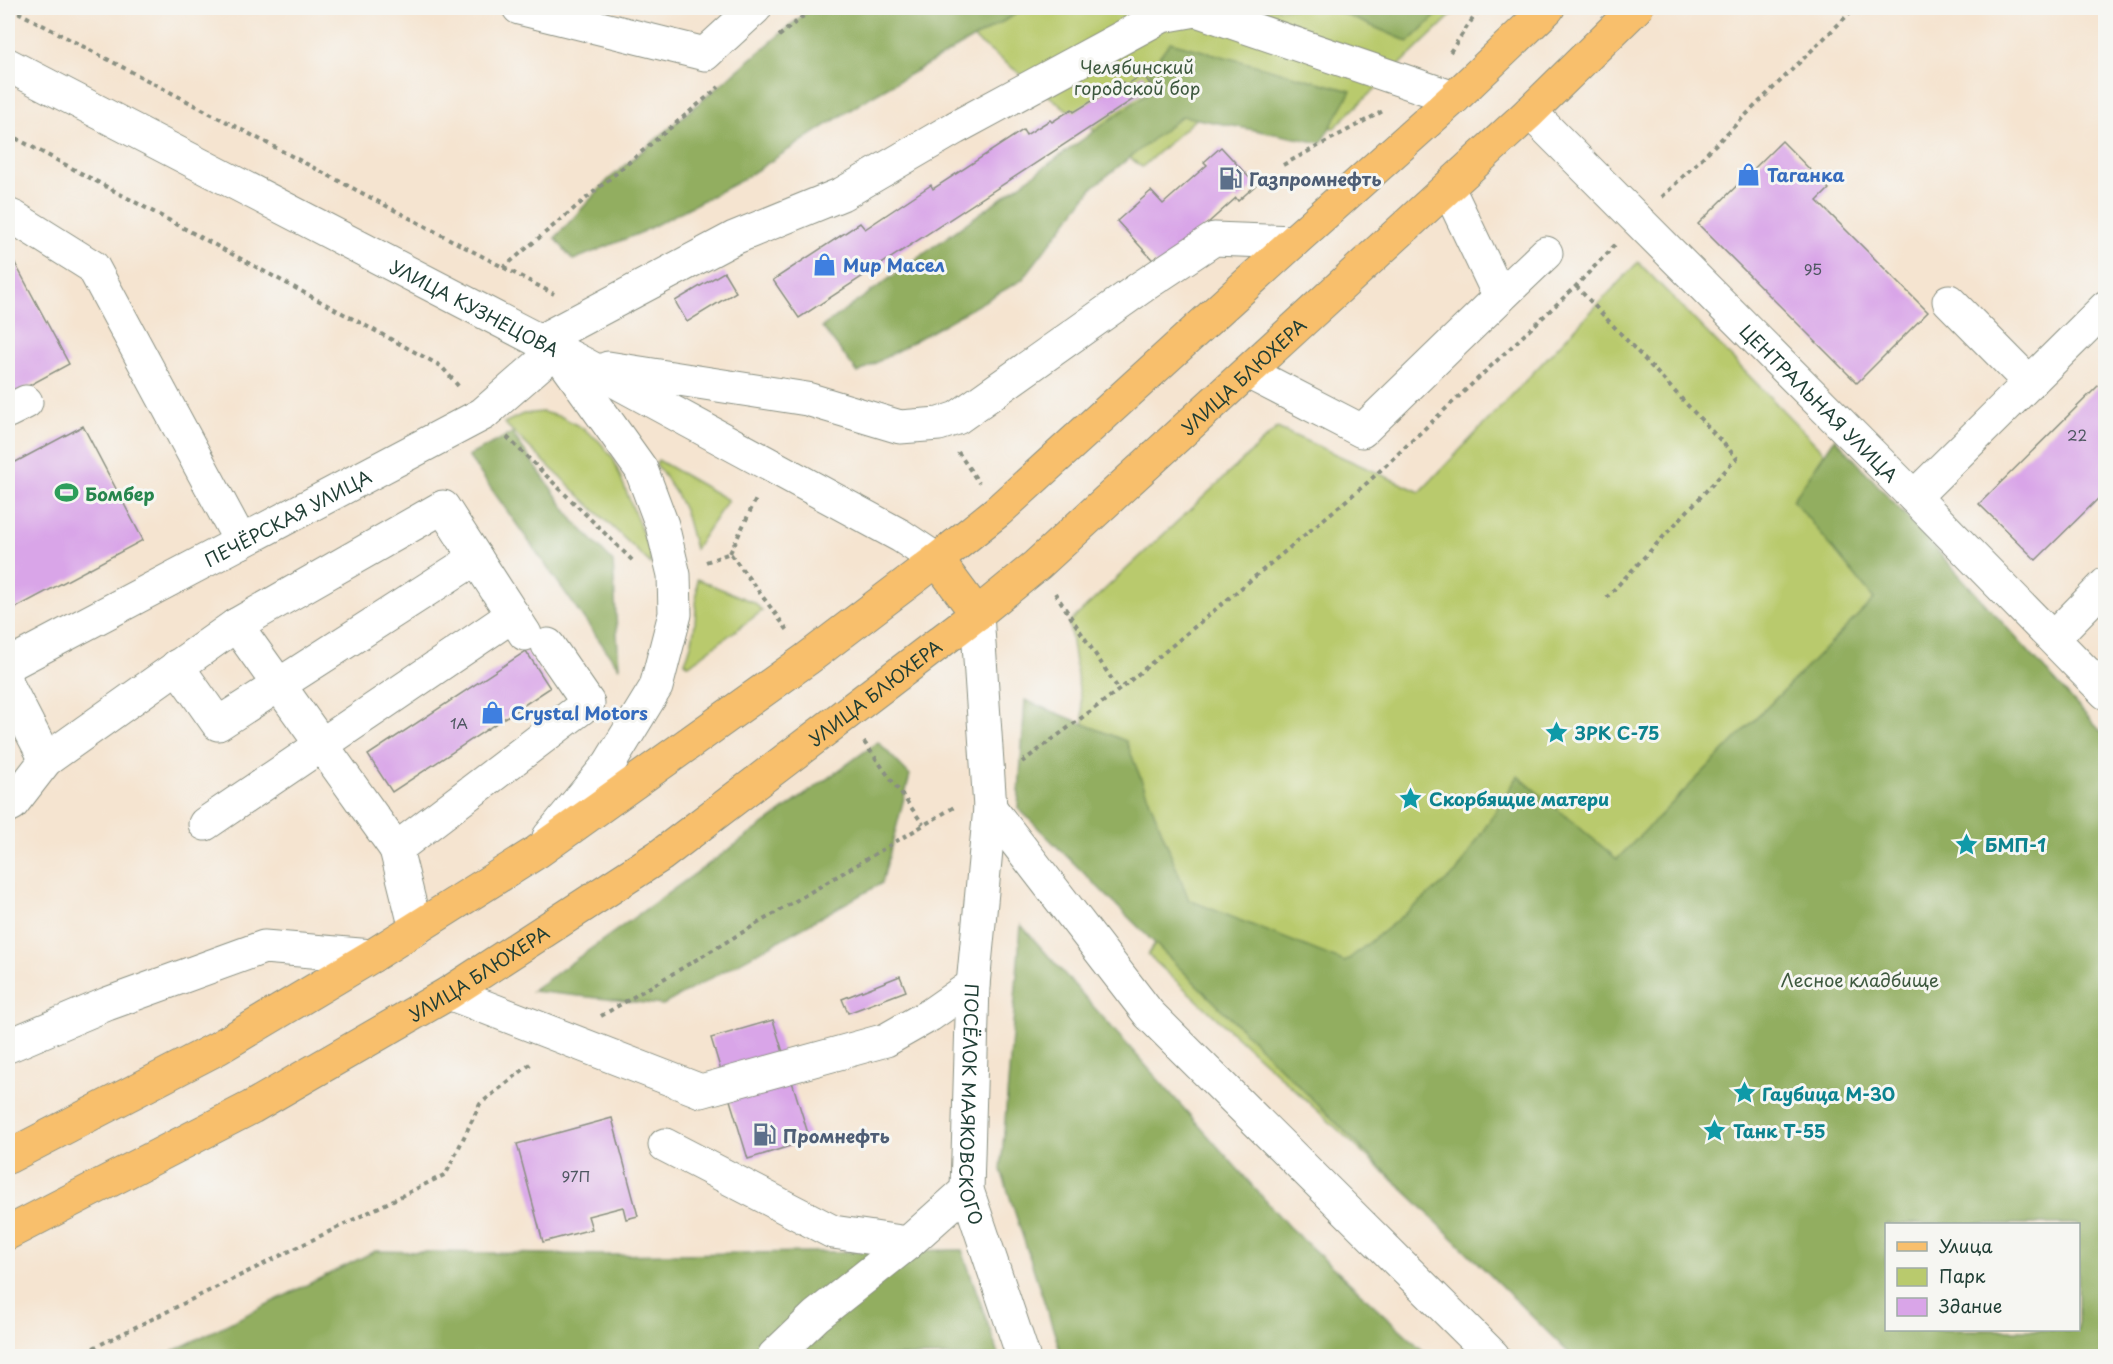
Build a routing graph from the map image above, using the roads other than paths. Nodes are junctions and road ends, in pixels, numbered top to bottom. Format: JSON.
{"nodes":[{"id":1,"x":519,"y":8,"type":"edge"},
{"id":2,"x":755,"y":8,"type":"edge"},
{"id":3,"x":1548,"y":8,"type":"edge"},
{"id":4,"x":1636,"y":8,"type":"edge"},
{"id":5,"x":8,"y":65,"type":"edge"},
{"id":6,"x":1454,"y":98,"type":"junction"},
{"id":7,"x":1530,"y":112,"type":"junction"},
{"id":8,"x":1448,"y":188,"type":"junction"},
{"id":9,"x":8,"y":215,"type":"edge"},
{"id":10,"x":1293,"y":242,"type":"junction"},
{"id":11,"x":1546,"y":253,"type":"dead end"},
{"id":12,"x":1500,"y":297,"type":"junction"},
{"id":13,"x":1949,"y":301,"type":"dead end"},
{"id":14,"x":2106,"y":307,"type":"edge"},
{"id":15,"x":560,"y":352,"type":"junction"},
{"id":16,"x":1248,"y":372,"type":"junction"},
{"id":17,"x":2029,"y":382,"type":"junction"},
{"id":18,"x":1914,"y":497,"type":"junction"},
{"id":19,"x":241,"y":543,"type":"junction"},
{"id":20,"x":476,"y":558,"type":"junction"},
{"id":21,"x":937,"y":560,"type":"junction"},
{"id":22,"x":2106,"y":584,"type":"edge"},
{"id":23,"x":977,"y":614,"type":"junction"},
{"id":24,"x":236,"y":625,"type":"junction"},
{"id":25,"x":528,"y":631,"type":"junction"},
{"id":26,"x":2053,"y":638,"type":"junction"},
{"id":27,"x":8,"y":665,"type":"edge"},
{"id":28,"x":177,"y":666,"type":"junction"},
{"id":29,"x":279,"y":684,"type":"junction"},
{"id":30,"x":8,"y":686,"type":"edge"},
{"id":31,"x":2106,"y":693,"type":"edge"},
{"id":32,"x":322,"y":745,"type":"junction"},
{"id":33,"x":46,"y":760,"type":"junction"},
{"id":34,"x":8,"y":806,"type":"edge"},
{"id":35,"x":990,"y":808,"type":"junction"},
{"id":36,"x":205,"y":824,"type":"dead end"},
{"id":37,"x":396,"y":849,"type":"junction"},
{"id":38,"x":537,"y":852,"type":"junction"},
{"id":39,"x":416,"y":929,"type":"junction"},
{"id":40,"x":372,"y":956,"type":"junction"},
{"id":41,"x":973,"y":985,"type":"junction"},
{"id":42,"x":449,"y":993,"type":"junction"},
{"id":43,"x":8,"y":1046,"type":"edge"},
{"id":44,"x":665,"y":1145,"type":"dead end"},
{"id":45,"x":8,"y":1157,"type":"edge"},
{"id":46,"x":967,"y":1190,"type":"junction"},
{"id":47,"x":8,"y":1233,"type":"edge"},
{"id":48,"x":908,"y":1243,"type":"junction"},
{"id":49,"x":774,"y":1356,"type":"edge"},
{"id":50,"x":1023,"y":1356,"type":"edge"},
{"id":51,"x":1493,"y":1356,"type":"edge"}],
"edges":[{"from":1,"to":2,"type":"street"},
{"from":3,"to":6,"type":"main road"},
{"from":4,"to":7,"type":"main road","name":"УЛИЦА БЛЮХЕРА"},
{"from":5,"to":15,"type":"street","name":"УЛИЦА КУЗНЕЦОВА"},
{"from":6,"to":10,"type":"main road"},
{"from":6,"to":15,"type":"street","name":"ПЕЧЁРСКАЯ УЛИЦА"},
{"from":7,"to":8,"type":"main road","name":"УЛИЦА БЛЮХЕРА"},
{"from":7,"to":18,"type":"street","name":"ЦЕНТРАЛЬНАЯ УЛИЦА"},
{"from":8,"to":12,"type":"street"},
{"from":8,"to":16,"type":"main road","name":"УЛИЦА БЛЮХЕРА"},
{"from":9,"to":19,"type":"street"},
{"from":10,"to":15,"type":"street"},
{"from":10,"to":21,"type":"main road"},
{"from":11,"to":12,"type":"street"},
{"from":12,"to":16,"type":"street"},
{"from":13,"to":17,"type":"street"},
{"from":14,"to":17,"type":"street"},
{"from":15,"to":19,"type":"street","name":"ПЕЧЁРСКАЯ УЛИЦА"},
{"from":15,"to":21,"type":"street","name":"УЛИЦА КУЗНЕЦОВА"},
{"from":15,"to":38,"type":"street"},
{"from":16,"to":23,"type":"main road","name":"УЛИЦА БЛЮХЕРА"},
{"from":17,"to":18,"type":"street"},
{"from":18,"to":26,"type":"street","name":"ЦЕНТРАЛЬНАЯ УЛИЦА"},
{"from":19,"to":27,"type":"street","name":"ПЕЧЁРСКАЯ УЛИЦА"},
{"from":20,"to":24,"type":"street"},
{"from":20,"to":25,"type":"street"},
{"from":20,"to":29,"type":"street"},
{"from":21,"to":23,"type":"main road"},
{"from":21,"to":38,"type":"main road"},
{"from":22,"to":26,"type":"street"},
{"from":23,"to":35,"type":"street","name":"ПОСЁЛОК МАЯКОВСКОГО"},
{"from":23,"to":42,"type":"main road","name":"УЛИЦА БЛЮХЕРА"},
{"from":24,"to":28,"type":"street"},
{"from":24,"to":29,"type":"street"},
{"from":25,"to":32,"type":"street"},
{"from":25,"to":37,"type":"street"},
{"from":26,"to":31,"type":"street","name":"ЦЕНТРАЛЬНАЯ УЛИЦА"},
{"from":28,"to":29,"type":"street"},
{"from":28,"to":33,"type":"street"},
{"from":29,"to":32,"type":"street"},
{"from":30,"to":33,"type":"street"},
{"from":32,"to":36,"type":"street"},
{"from":32,"to":37,"type":"street"},
{"from":33,"to":34,"type":"street"},
{"from":35,"to":41,"type":"street","name":"ПОСЁЛОК МАЯКОВСКОГО"},
{"from":35,"to":51,"type":"street"},
{"from":37,"to":39,"type":"street"},
{"from":38,"to":39,"type":"main road"},
{"from":39,"to":40,"type":"main road"},
{"from":40,"to":43,"type":"street"},
{"from":40,"to":45,"type":"main road"},
{"from":41,"to":42,"type":"street"},
{"from":41,"to":46,"type":"street","name":"ПОСЁЛОК МАЯКОВСКОГО"},
{"from":42,"to":47,"type":"main road","name":"УЛИЦА БЛЮХЕРА"},
{"from":44,"to":48,"type":"street"},
{"from":46,"to":48,"type":"street"},
{"from":46,"to":50,"type":"street","name":"ПОСЁЛОК МАЯКОВСКОГО"},
{"from":48,"to":49,"type":"street"}]}
